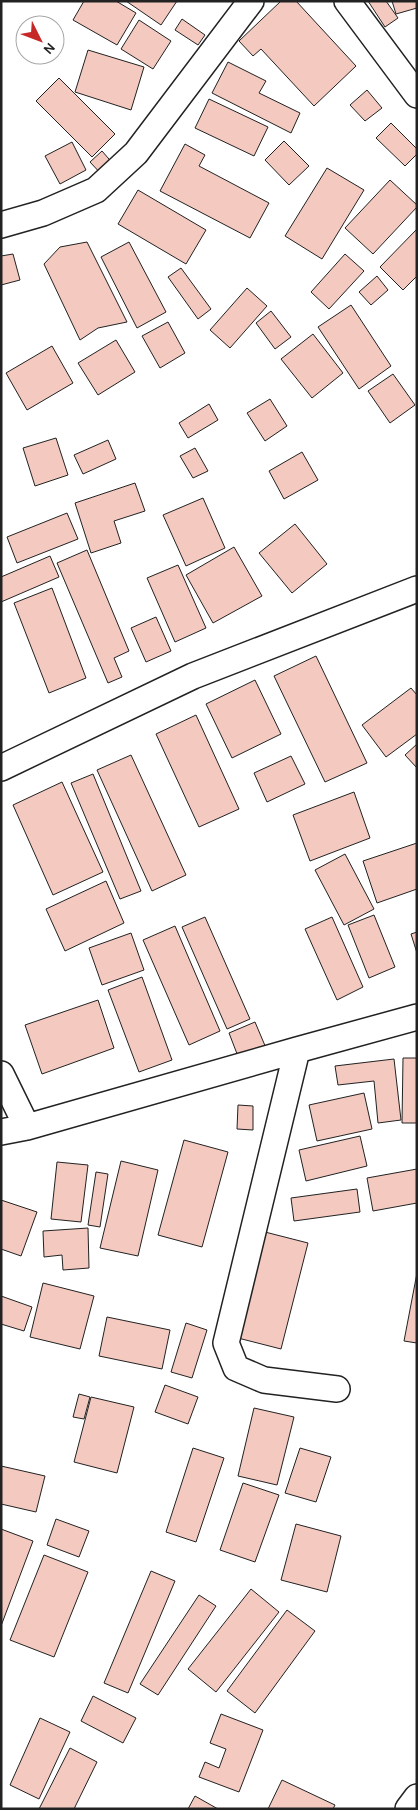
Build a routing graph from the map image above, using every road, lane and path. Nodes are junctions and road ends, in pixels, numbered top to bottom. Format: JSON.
{"nodes":[{"id":1,"x":250,"y":1,"type":"edge"},
{"id":2,"x":347,"y":1,"type":"edge"},
{"id":3,"x":417,"y":95,"type":"edge"},
{"id":4,"x":1,"y":225,"type":"edge"},
{"id":5,"x":417,"y":589,"type":"edge"},
{"id":6,"x":1,"y":768,"type":"edge"},
{"id":7,"x":417,"y":1017,"type":"edge"},
{"id":8,"x":297,"y":1050,"type":"junction"},
{"id":9,"x":1,"y":1074,"type":"edge"},
{"id":10,"x":27,"y":1127,"type":"junction"},
{"id":11,"x":1,"y":1132,"type":"edge"},
{"id":12,"x":337,"y":1389,"type":"dead end"},
{"id":13,"x":417,"y":1797,"type":"edge"},
{"id":14,"x":408,"y":1809,"type":"edge"}],
"edges":[{"from":1,"to":4,"type":"street"},
{"from":2,"to":3,"type":"street"},
{"from":5,"to":6,"type":"street"},
{"from":7,"to":8,"type":"street"},
{"from":8,"to":10,"type":"street"},
{"from":8,"to":12,"type":"street"},
{"from":9,"to":10,"type":"street"},
{"from":10,"to":11,"type":"street"},
{"from":13,"to":14,"type":"street"}]}
